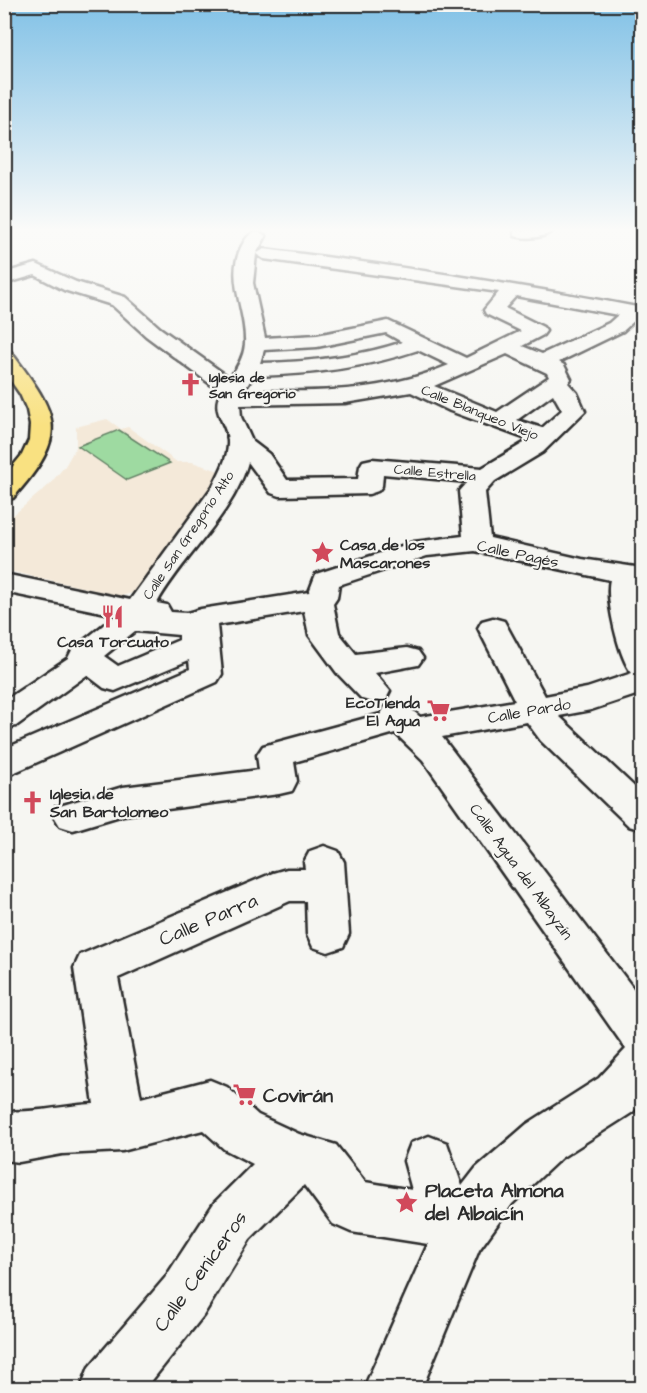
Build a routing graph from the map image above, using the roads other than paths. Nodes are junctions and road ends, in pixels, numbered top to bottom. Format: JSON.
{"nodes":[{"id":1,"x":96,"y":296,"type":"edge"},
{"id":2,"x":247,"y":296,"type":"edge"},
{"id":3,"x":506,"y":296,"type":"edge"},
{"id":4,"x":539,"y":296,"type":"edge"},
{"id":5,"x":637,"y":313,"type":"edge"},
{"id":6,"x":420,"y":342,"type":"junction"},
{"id":7,"x":255,"y":344,"type":"junction"},
{"id":8,"x":506,"y":346,"type":"junction"},
{"id":9,"x":4,"y":356,"type":"edge"},
{"id":10,"x":465,"y":366,"type":"junction"},
{"id":11,"x":248,"y":370,"type":"junction"},
{"id":12,"x":550,"y":375,"type":"junction"},
{"id":13,"x":414,"y":385,"type":"junction"},
{"id":14,"x":231,"y":394,"type":"junction"},
{"id":15,"x":500,"y":421,"type":"junction"},
{"id":16,"x":546,"y":438,"type":"junction"},
{"id":17,"x":241,"y":444,"type":"junction"},
{"id":18,"x":486,"y":476,"type":"junction"},
{"id":19,"x":4,"y":492,"type":"edge"},
{"id":20,"x":475,"y":543,"type":"junction"},
{"id":21,"x":642,"y":576,"type":"edge"},
{"id":22,"x":319,"y":578,"type":"junction"},
{"id":23,"x":4,"y":583,"type":"edge"},
{"id":24,"x":642,"y":583,"type":"edge"},
{"id":25,"x":138,"y":611,"type":"junction"},
{"id":26,"x":201,"y":618,"type":"junction"},
{"id":27,"x":493,"y":628,"type":"dead end"},
{"id":28,"x":407,"y":658,"type":"dead end"},
{"id":29,"x":87,"y":660,"type":"dead end"},
{"id":30,"x":642,"y":665,"type":"edge"},
{"id":31,"x":348,"y":666,"type":"junction"},
{"id":32,"x":642,"y":681,"type":"edge"},
{"id":33,"x":536,"y":710,"type":"junction"},
{"id":34,"x":396,"y":714,"type":"junction"},
{"id":35,"x":4,"y":718,"type":"edge"},
{"id":36,"x":4,"y":764,"type":"edge"},
{"id":37,"x":73,"y":816,"type":"dead end"},
{"id":38,"x":642,"y":816,"type":"edge"},
{"id":39,"x":328,"y":934,"type":"dead end"},
{"id":40,"x":641,"y":1049,"type":"edge"},
{"id":41,"x":122,"y":1127,"type":"junction"},
{"id":42,"x":4,"y":1135,"type":"edge"},
{"id":43,"x":295,"y":1158,"type":"junction"},
{"id":44,"x":429,"y":1161,"type":"dead end"},
{"id":45,"x":454,"y":1227,"type":"junction"},
{"id":46,"x":110,"y":1389,"type":"edge"},
{"id":47,"x":393,"y":1389,"type":"edge"}],
"edges":[{"from":1,"to":14,"type":"street"},
{"from":2,"to":7,"type":"street"},
{"from":3,"to":8,"type":"street","name":"Calle Blanqueo Viejo"},
{"from":4,"to":5,"type":"street"},
{"from":5,"to":12,"type":"street"},
{"from":6,"to":7,"type":"street"},
{"from":6,"to":10,"type":"street"},
{"from":6,"to":11,"type":"street"},
{"from":7,"to":11,"type":"street"},
{"from":8,"to":10,"type":"street","name":"Calle Blanqueo Viejo"},
{"from":8,"to":12,"type":"street"},
{"from":9,"to":19,"type":"main road"},
{"from":10,"to":13,"type":"street","name":"Calle Blanqueo Viejo"},
{"from":11,"to":14,"type":"street"},
{"from":12,"to":15,"type":"street"},
{"from":12,"to":16,"type":"street"},
{"from":13,"to":14,"type":"street","name":"Calle Blanqueo Viejo"},
{"from":13,"to":15,"type":"street","name":"Calle Blanqueo Viejo"},
{"from":14,"to":17,"type":"street"},
{"from":15,"to":16,"type":"street","name":"Calle Blanqueo Viejo"},
{"from":16,"to":18,"type":"street"},
{"from":17,"to":18,"type":"street","name":"Calle Estrella"},
{"from":17,"to":25,"type":"street","name":"Calle San Gregorio Alto"},
{"from":18,"to":20,"type":"street"},
{"from":20,"to":21,"type":"street","name":"Calle Pagés"},
{"from":20,"to":22,"type":"street","name":"Calle Pagés"},
{"from":22,"to":26,"type":"street","name":"Calle Pagés"},
{"from":22,"to":31,"type":"street","name":"Calle Agua del Albayzín"},
{"from":23,"to":25,"type":"street","name":"Calle Pagés"},
{"from":24,"to":30,"type":"street"},
{"from":25,"to":26,"type":"street","name":"Calle Pagés"},
{"from":26,"to":36,"type":"street"},
{"from":27,"to":33,"type":"street"},
{"from":28,"to":31,"type":"street"},
{"from":29,"to":35,"type":"street"},
{"from":31,"to":34,"type":"street","name":"Calle Agua del Albayzín"},
{"from":32,"to":33,"type":"street","name":"Calle Pardo"},
{"from":33,"to":34,"type":"street","name":"Calle Pardo"},
{"from":33,"to":38,"type":"street"},
{"from":34,"to":37,"type":"street","name":"Calle Pardo"},
{"from":34,"to":40,"type":"street","name":"Calle Agua del Albayzín"},
{"from":39,"to":41,"type":"street","name":"Calle Parra"},
{"from":40,"to":45,"type":"street"},
{"from":41,"to":42,"type":"street"},
{"from":41,"to":43,"type":"street"},
{"from":43,"to":45,"type":"street"},
{"from":43,"to":46,"type":"street","name":"Calle Ceniceros"},
{"from":44,"to":45,"type":"street"},
{"from":45,"to":47,"type":"street"}]}
